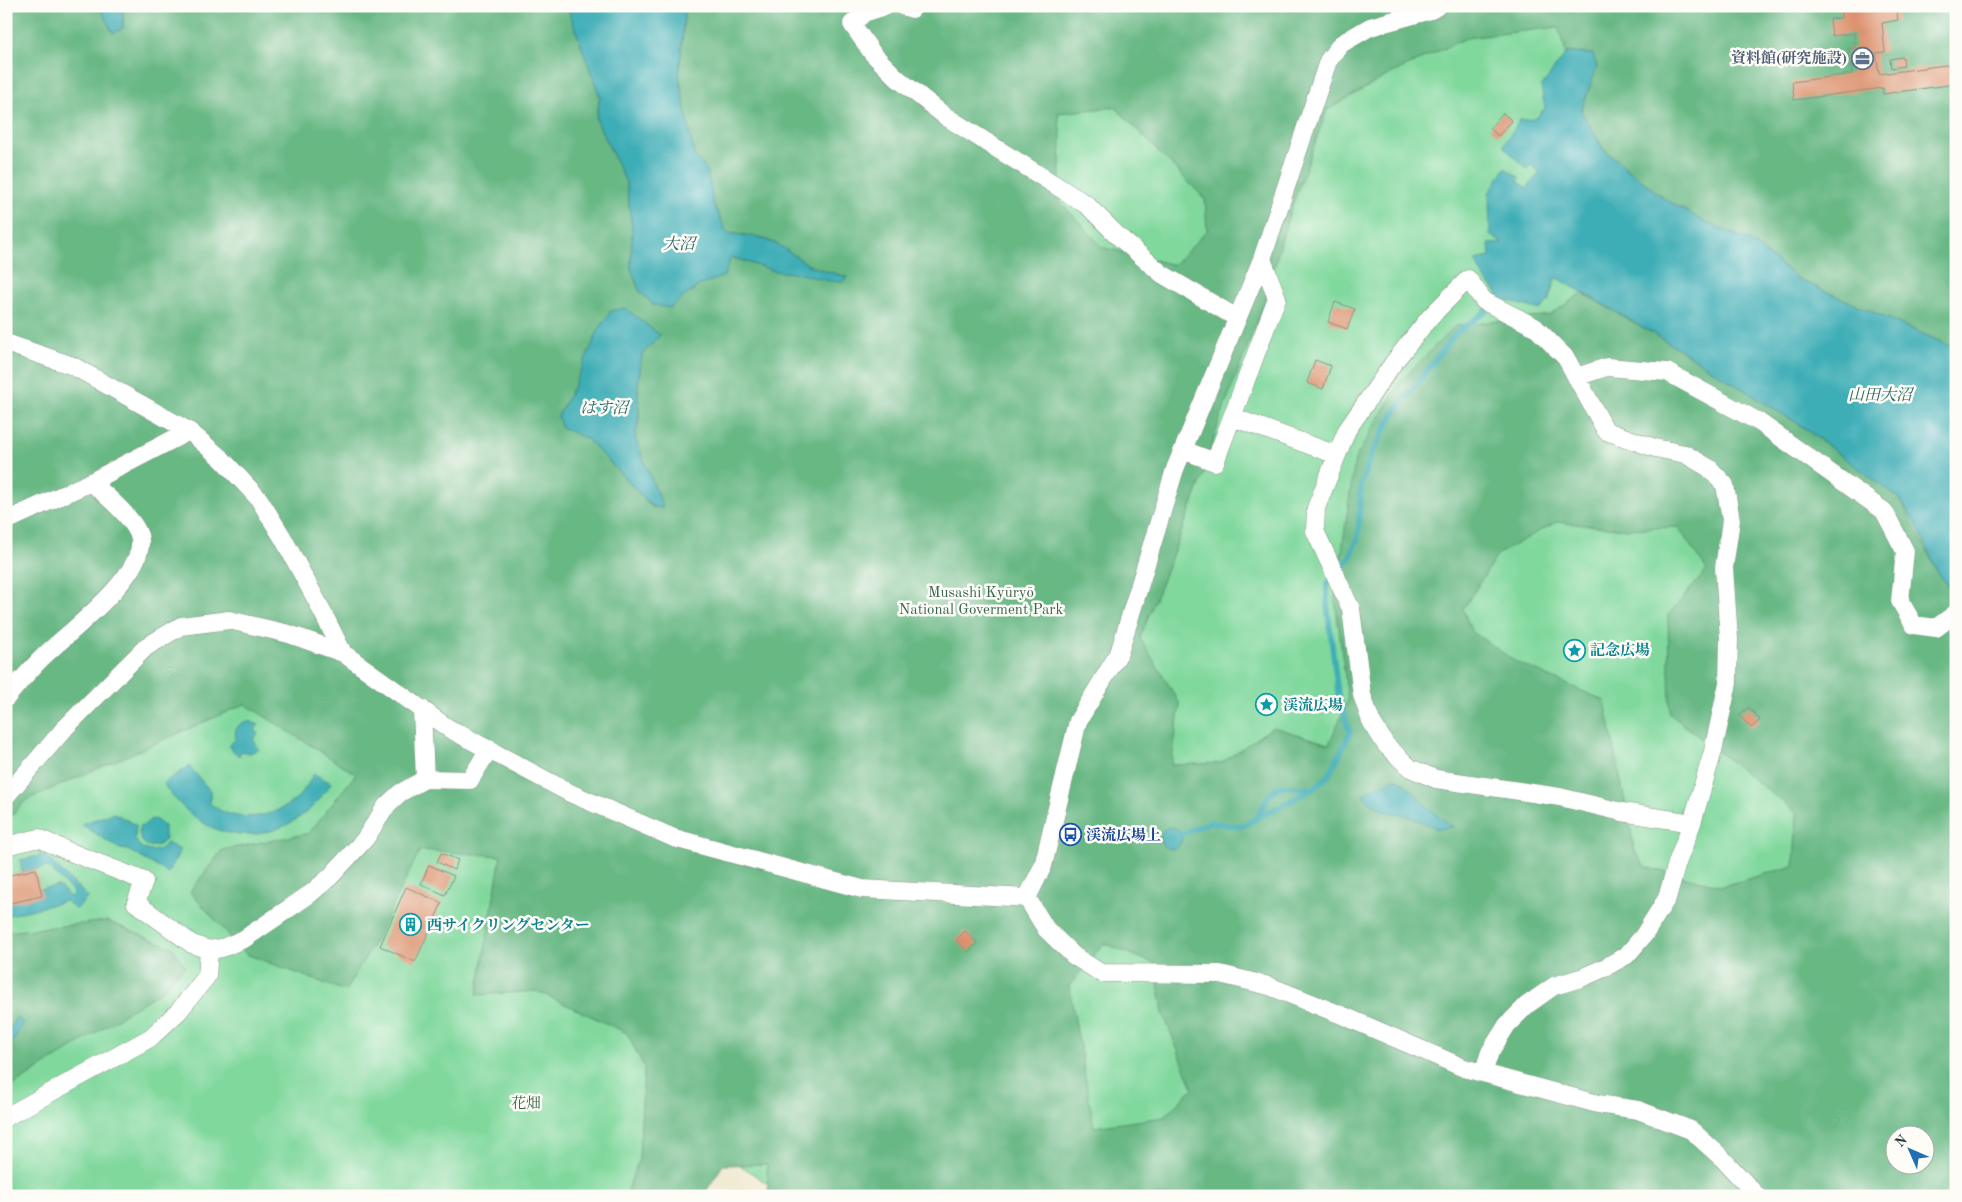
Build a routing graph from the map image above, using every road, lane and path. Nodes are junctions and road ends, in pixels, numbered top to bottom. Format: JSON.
{"nodes":[{"id":1,"x":886,"y":6,"type":"edge"},
{"id":2,"x":1438,"y":6,"type":"edge"},
{"id":3,"x":1262,"y":259,"type":"junction"},
{"id":4,"x":1237,"y":318,"type":"junction"},
{"id":5,"x":6,"y":343,"type":"edge"},
{"id":6,"x":1576,"y":377,"type":"junction"},
{"id":7,"x":1232,"y":416,"type":"junction"},
{"id":8,"x":189,"y":431,"type":"junction"},
{"id":9,"x":1183,"y":450,"type":"junction"},
{"id":10,"x":1337,"y":455,"type":"junction"},
{"id":11,"x":91,"y":482,"type":"junction"},
{"id":12,"x":6,"y":521,"type":"edge"},
{"id":13,"x":1956,"y":614,"type":"edge"},
{"id":14,"x":342,"y":653,"type":"junction"},
{"id":15,"x":6,"y":698,"type":"edge"},
{"id":16,"x":422,"y":710,"type":"junction"},
{"id":17,"x":489,"y":749,"type":"junction"},
{"id":18,"x":425,"y":779,"type":"junction"},
{"id":19,"x":6,"y":796,"type":"edge"},
{"id":20,"x":1692,"y":823,"type":"junction"},
{"id":21,"x":6,"y":846,"type":"edge"},
{"id":22,"x":1028,"y":898,"type":"junction"},
{"id":23,"x":209,"y":950,"type":"junction"},
{"id":24,"x":1483,"y":1073,"type":"junction"},
{"id":25,"x":6,"y":1117,"type":"edge"},
{"id":26,"x":1757,"y":1196,"type":"edge"}],
"edges":[{"from":1,"to":4,"type":"street"},
{"from":2,"to":3,"type":"street"},
{"from":3,"to":4,"type":"street"},
{"from":3,"to":7,"type":"street"},
{"from":4,"to":9,"type":"street"},
{"from":5,"to":8,"type":"street"},
{"from":6,"to":10,"type":"street"},
{"from":6,"to":13,"type":"street"},
{"from":6,"to":20,"type":"street"},
{"from":7,"to":9,"type":"street"},
{"from":7,"to":10,"type":"street"},
{"from":8,"to":11,"type":"street"},
{"from":8,"to":14,"type":"street"},
{"from":9,"to":22,"type":"street"},
{"from":10,"to":20,"type":"street"},
{"from":11,"to":12,"type":"street"},
{"from":11,"to":15,"type":"street"},
{"from":14,"to":16,"type":"street"},
{"from":14,"to":19,"type":"street"},
{"from":16,"to":17,"type":"street"},
{"from":16,"to":18,"type":"street"},
{"from":17,"to":18,"type":"street"},
{"from":17,"to":22,"type":"street"},
{"from":18,"to":23,"type":"street"},
{"from":20,"to":24,"type":"street"},
{"from":21,"to":23,"type":"street"},
{"from":22,"to":24,"type":"street"},
{"from":23,"to":25,"type":"street"},
{"from":24,"to":26,"type":"street"}]}
